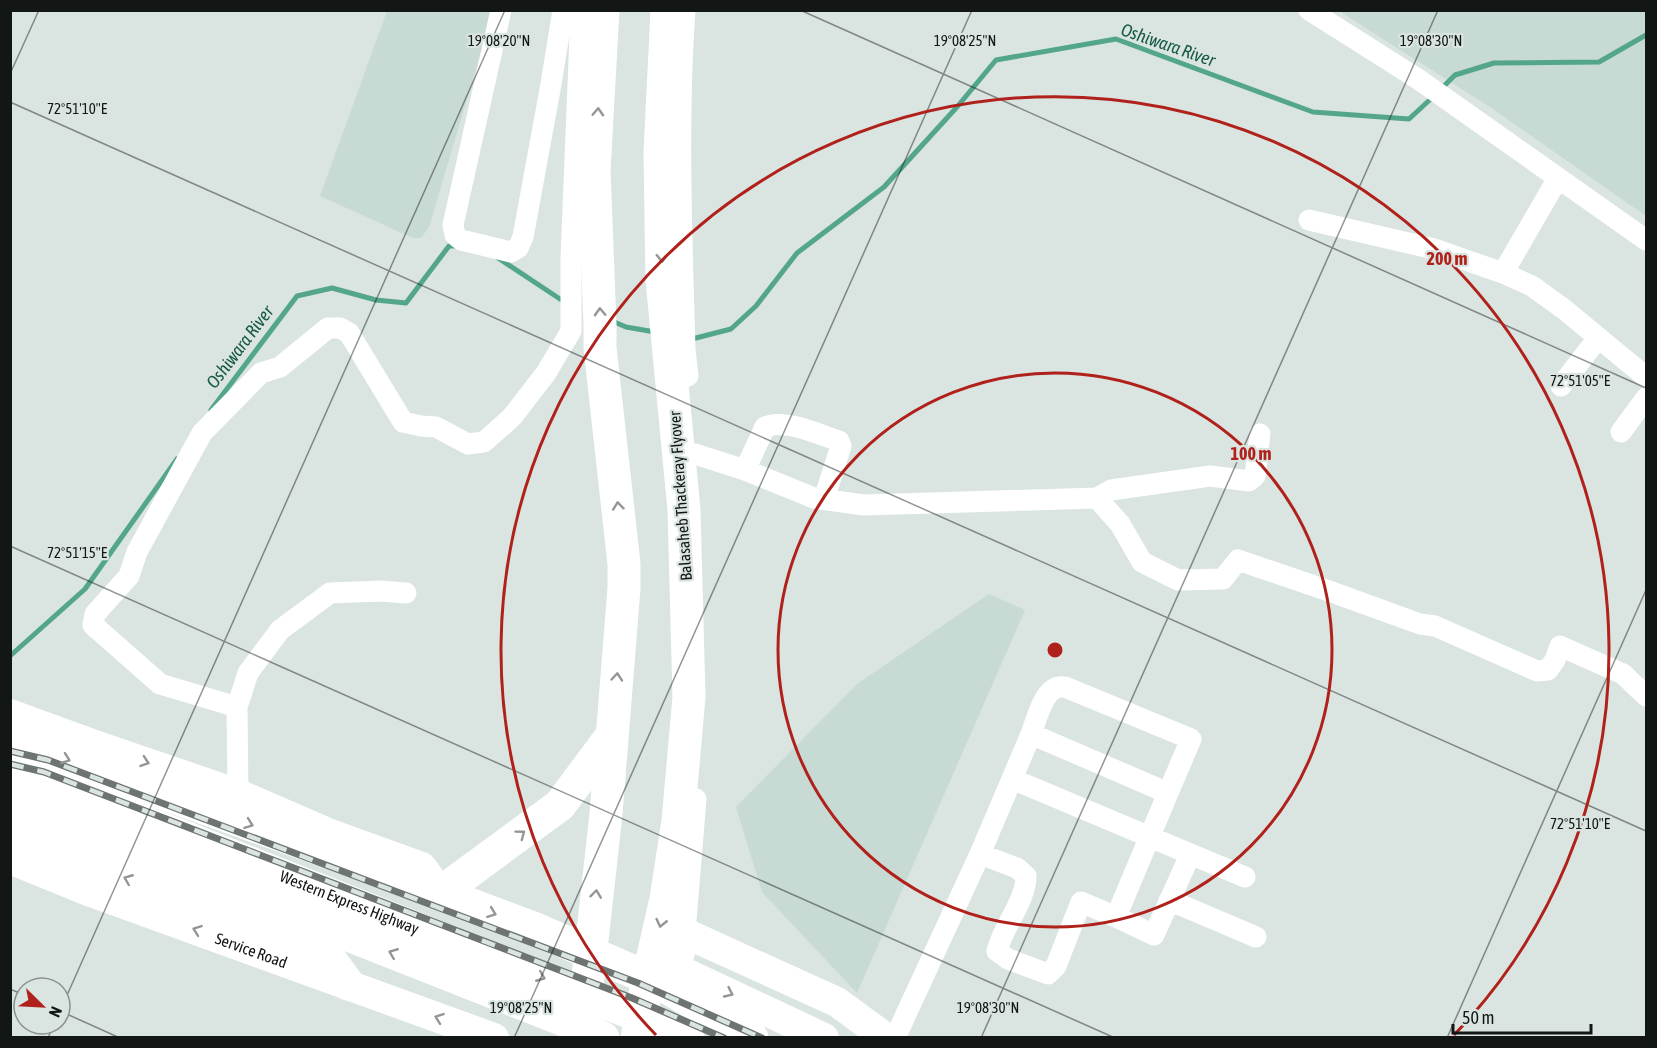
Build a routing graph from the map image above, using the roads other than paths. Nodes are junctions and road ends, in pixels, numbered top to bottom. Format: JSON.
{"nodes":[{"id":1,"x":501,"y":10,"type":"edge"},
{"id":2,"x":562,"y":10,"type":"edge"},
{"id":3,"x":581,"y":10,"type":"edge"},
{"id":4,"x":603,"y":10,"type":"edge"},
{"id":5,"x":668,"y":10,"type":"edge"},
{"id":6,"x":685,"y":10,"type":"edge"},
{"id":7,"x":1309,"y":10,"type":"edge"},
{"id":8,"x":1557,"y":178,"type":"junction"},
{"id":9,"x":1309,"y":220,"type":"dead end"},
{"id":10,"x":1647,"y":240,"type":"edge"},
{"id":11,"x":1503,"y":273,"type":"junction"},
{"id":12,"x":1598,"y":338,"type":"junction"},
{"id":13,"x":1647,"y":377,"type":"edge"},
{"id":14,"x":1561,"y":386,"type":"dead end"},
{"id":15,"x":1647,"y":398,"type":"edge"},
{"id":16,"x":1621,"y":432,"type":"dead end"},
{"id":17,"x":1260,"y":434,"type":"dead end"},
{"id":18,"x":695,"y":454,"type":"junction"},
{"id":19,"x":745,"y":470,"type":"junction"},
{"id":20,"x":1097,"y":498,"type":"junction"},
{"id":21,"x":824,"y":499,"type":"junction"},
{"id":22,"x":693,"y":544,"type":"junction"},
{"id":23,"x":406,"y":593,"type":"dead end"},
{"id":24,"x":1647,"y":696,"type":"edge"},
{"id":25,"x":237,"y":707,"type":"junction"},
{"id":26,"x":10,"y":714,"type":"edge"},
{"id":27,"x":1031,"y":734,"type":"junction"},
{"id":28,"x":612,"y":735,"type":"junction"},
{"id":29,"x":10,"y":739,"type":"edge"},
{"id":30,"x":10,"y":771,"type":"edge"},
{"id":31,"x":1012,"y":779,"type":"junction"},
{"id":32,"x":1168,"y":793,"type":"junction"},
{"id":33,"x":238,"y":795,"type":"junction"},
{"id":34,"x":10,"y":804,"type":"edge"},
{"id":35,"x":10,"y":832,"type":"edge"},
{"id":36,"x":1149,"y":838,"type":"junction"},
{"id":37,"x":168,"y":847,"type":"junction"},
{"id":38,"x":342,"y":848,"type":"junction"},
{"id":39,"x":980,"y":855,"type":"junction"},
{"id":40,"x":1190,"y":855,"type":"junction"},
{"id":41,"x":10,"y":859,"type":"edge"},
{"id":42,"x":1245,"y":877,"type":"dead end"},
{"id":43,"x":440,"y":893,"type":"junction"},
{"id":44,"x":1169,"y":900,"type":"junction"},
{"id":45,"x":1116,"y":917,"type":"junction"},
{"id":46,"x":685,"y":933,"type":"junction"},
{"id":47,"x":1256,"y":937,"type":"dead end"},
{"id":48,"x":590,"y":952,"type":"junction"},
{"id":49,"x":664,"y":979,"type":"junction"},
{"id":50,"x":348,"y":984,"type":"junction"},
{"id":51,"x":494,"y":1038,"type":"edge"},
{"id":52,"x":581,"y":1038,"type":"edge"},
{"id":53,"x":603,"y":1038,"type":"edge"},
{"id":54,"x":637,"y":1038,"type":"edge"},
{"id":55,"x":688,"y":1038,"type":"edge"},
{"id":56,"x":752,"y":1038,"type":"edge"},
{"id":57,"x":824,"y":1038,"type":"edge"},
{"id":58,"x":886,"y":1038,"type":"edge"},
{"id":59,"x":896,"y":1038,"type":"edge"}],
"edges":[{"from":1,"to":2,"type":"street"},
{"from":3,"to":25,"type":"street"},
{"from":28,"to":4,"type":"main road","one_way":true},
{"from":5,"to":22,"type":"main road","name":"Balasaheb Thackeray Flyover","one_way":true},
{"from":6,"to":18,"type":"street"},
{"from":7,"to":8,"type":"street"},
{"from":8,"to":10,"type":"street"},
{"from":8,"to":11,"type":"street"},
{"from":9,"to":11,"type":"street"},
{"from":11,"to":12,"type":"street"},
{"from":12,"to":13,"type":"street"},
{"from":12,"to":14,"type":"street"},
{"from":15,"to":16,"type":"street"},
{"from":17,"to":20,"type":"street"},
{"from":18,"to":19,"type":"street"},
{"from":18,"to":22,"type":"street"},
{"from":19,"to":21,"type":"street"},
{"from":19,"to":21,"type":"street"},
{"from":20,"to":21,"type":"street"},
{"from":20,"to":24,"type":"street"},
{"from":22,"to":46,"type":"street"},
{"from":22,"to":49,"type":"main road","name":"Balasaheb Thackeray Flyover","one_way":true},
{"from":23,"to":25,"type":"street"},
{"from":25,"to":33,"type":"street"},
{"from":26,"to":33,"type":"street","one_way":true},
{"from":27,"to":31,"type":"street"},
{"from":27,"to":32,"type":"street"},
{"from":27,"to":32,"type":"street"},
{"from":43,"to":28,"type":"main road","one_way":true},
{"from":48,"to":28,"type":"main road","one_way":true},
{"from":29,"to":38,"type":"main road","one_way":true},
{"from":30,"to":37,"type":"main road","name":"Western Express Highway"},
{"from":31,"to":36,"type":"street"},
{"from":31,"to":39,"type":"street"},
{"from":32,"to":36,"type":"street"},
{"from":33,"to":38,"type":"street"},
{"from":34,"to":37,"type":"main road","name":"Western Express Highway"},
{"from":50,"to":35,"type":"main road","one_way":true},
{"from":36,"to":40,"type":"street"},
{"from":36,"to":45,"type":"street"},
{"from":53,"to":37,"type":"main road","name":"Western Express Highway","one_way":true},
{"from":37,"to":55,"type":"main road","name":"Western Express Highway","one_way":true},
{"from":38,"to":43,"type":"main road"},
{"from":39,"to":45,"type":"street"},
{"from":39,"to":59,"type":"street"},
{"from":40,"to":42,"type":"street"},
{"from":40,"to":44,"type":"street"},
{"from":50,"to":41,"type":"street","name":"Service Road","one_way":true},
{"from":43,"to":48,"type":"main road","one_way":true},
{"from":44,"to":45,"type":"street"},
{"from":44,"to":47,"type":"street"},
{"from":46,"to":49,"type":"street"},
{"from":46,"to":58,"type":"street"},
{"from":48,"to":49,"type":"main road"},
{"from":48,"to":52,"type":"main road"},
{"from":49,"to":54,"type":"main road","name":"Balasaheb Thackeray Flyover"},
{"from":49,"to":56,"type":"main road"},
{"from":49,"to":57,"type":"street","one_way":true},
{"from":51,"to":50,"type":"street","name":"Service Road","one_way":true}]}
